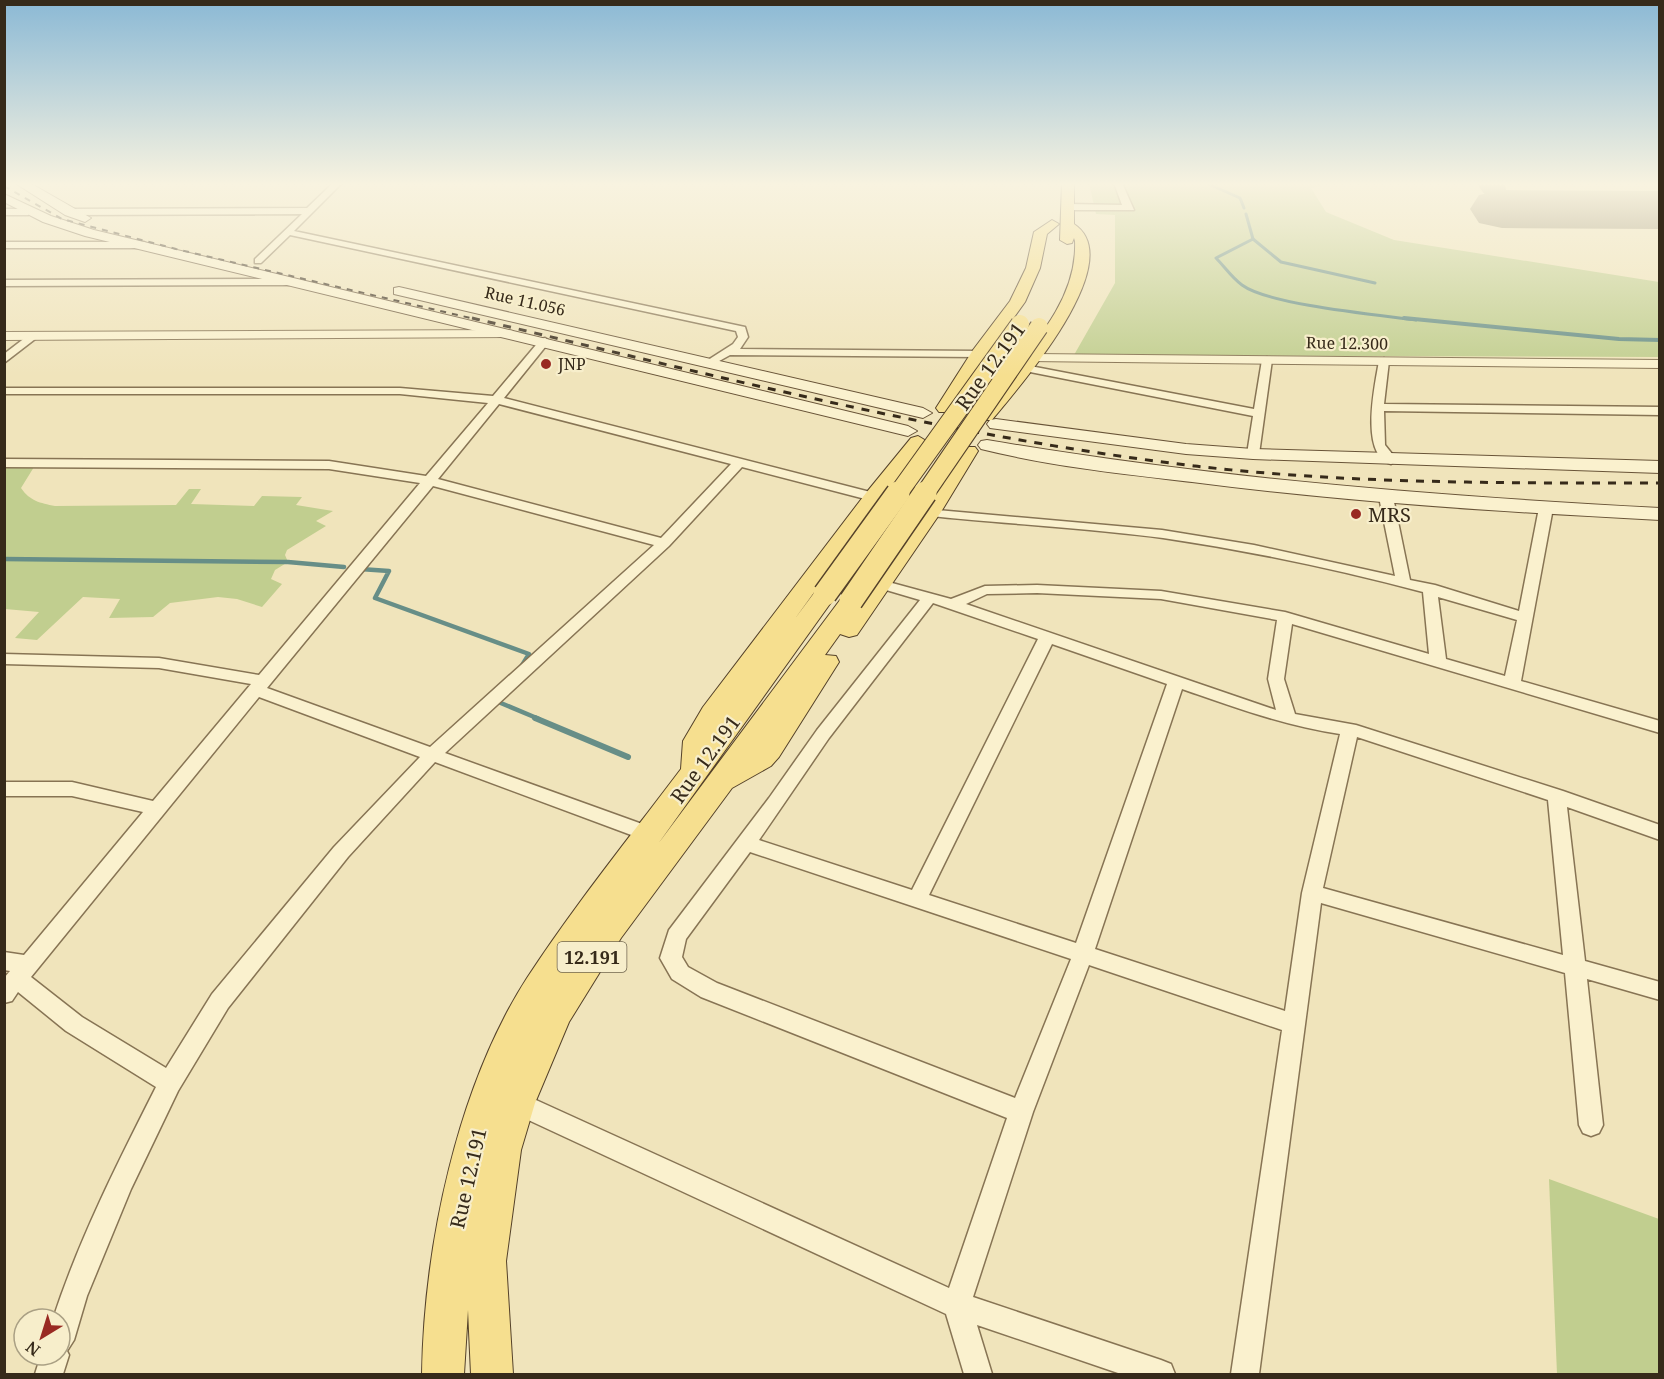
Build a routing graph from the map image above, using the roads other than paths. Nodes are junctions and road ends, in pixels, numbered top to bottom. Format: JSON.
{"nodes":[{"id":1,"x":153,"y":247,"type":"edge"},
{"id":2,"x":201,"y":247,"type":"edge"},
{"id":3,"x":272,"y":247,"type":"edge"},
{"id":4,"x":360,"y":247,"type":"edge"},
{"id":5,"x":1038,"y":247,"type":"edge"},
{"id":6,"x":1052,"y":247,"type":"edge"},
{"id":7,"x":1065,"y":247,"type":"edge"},
{"id":8,"x":1082,"y":247,"type":"edge"},
{"id":9,"x":1067,"y":257,"type":"dead end"},
{"id":10,"x":258,"y":261,"type":"junction"},
{"id":11,"x":1062,"y":280,"type":"dead end"},
{"id":12,"x":289,"y":282,"type":"junction"},
{"id":13,"x":4,"y":283,"type":"edge"},
{"id":14,"x":453,"y":321,"type":"junction"},
{"id":15,"x":4,"y":325,"type":"edge"},
{"id":16,"x":1029,"y":325,"type":"junction"},
{"id":17,"x":508,"y":334,"type":"junction"},
{"id":18,"x":4,"y":336,"type":"edge"},
{"id":19,"x":34,"y":336,"type":"junction"},
{"id":20,"x":545,"y":341,"type":"junction"},
{"id":21,"x":727,"y":352,"type":"junction"},
{"id":22,"x":979,"y":354,"type":"junction"},
{"id":23,"x":4,"y":360,"type":"edge"},
{"id":24,"x":1267,"y":360,"type":"junction"},
{"id":25,"x":1384,"y":361,"type":"junction"},
{"id":26,"x":712,"y":362,"type":"junction"},
{"id":27,"x":1029,"y":363,"type":"junction"},
{"id":28,"x":1659,"y":364,"type":"edge"},
{"id":29,"x":4,"y":391,"type":"edge"},
{"id":30,"x":496,"y":400,"type":"junction"},
{"id":31,"x":1378,"y":407,"type":"junction"},
{"id":32,"x":945,"y":408,"type":"junction"},
{"id":33,"x":1659,"y":411,"type":"edge"},
{"id":34,"x":923,"y":412,"type":"junction"},
{"id":35,"x":1258,"y":413,"type":"junction"},
{"id":36,"x":990,"y":420,"type":"junction"},
{"id":37,"x":913,"y":437,"type":"junction"},
{"id":38,"x":978,"y":448,"type":"junction"},
{"id":39,"x":1253,"y":454,"type":"junction"},
{"id":40,"x":1391,"y":460,"type":"junction"},
{"id":41,"x":4,"y":463,"type":"edge"},
{"id":42,"x":738,"y":464,"type":"junction"},
{"id":43,"x":1659,"y":467,"type":"edge"},
{"id":44,"x":430,"y":480,"type":"junction"},
{"id":45,"x":873,"y":497,"type":"junction"},
{"id":46,"x":1386,"y":497,"type":"junction"},
{"id":47,"x":1546,"y":508,"type":"junction"},
{"id":48,"x":931,"y":512,"type":"junction"},
{"id":49,"x":1659,"y":514,"type":"edge"},
{"id":50,"x":664,"y":543,"type":"junction"},
{"id":51,"x":1403,"y":581,"type":"junction"},
{"id":52,"x":881,"y":584,"type":"junction"},
{"id":53,"x":1430,"y":588,"type":"junction"},
{"id":54,"x":838,"y":597,"type":"junction"},
{"id":55,"x":929,"y":598,"type":"junction"},
{"id":56,"x":952,"y":604,"type":"junction"},
{"id":57,"x":1285,"y":617,"type":"junction"},
{"id":58,"x":1525,"y":618,"type":"junction"},
{"id":59,"x":1047,"y":637,"type":"junction"},
{"id":60,"x":4,"y":659,"type":"edge"},
{"id":61,"x":1438,"y":662,"type":"junction"},
{"id":62,"x":1176,"y":682,"type":"junction"},
{"id":63,"x":1512,"y":684,"type":"junction"},
{"id":64,"x":260,"y":685,"type":"junction"},
{"id":65,"x":1287,"y":717,"type":"junction"},
{"id":66,"x":1659,"y":727,"type":"edge"},
{"id":67,"x":1350,"y":729,"type":"junction"},
{"id":68,"x":432,"y":755,"type":"junction"},
{"id":69,"x":708,"y":778,"type":"junction"},
{"id":70,"x":4,"y":789,"type":"edge"},
{"id":71,"x":1557,"y":796,"type":"junction"},
{"id":72,"x":158,"y":808,"type":"junction"},
{"id":73,"x":1659,"y":833,"type":"edge"},
{"id":74,"x":649,"y":834,"type":"junction"},
{"id":75,"x":746,"y":843,"type":"junction"},
{"id":76,"x":1312,"y":893,"type":"junction"},
{"id":77,"x":918,"y":900,"type":"junction"},
{"id":78,"x":1083,"y":954,"type":"junction"},
{"id":79,"x":1575,"y":969,"type":"junction"},
{"id":80,"x":14,"y":974,"type":"edge"},
{"id":81,"x":1659,"y":991,"type":"edge"},
{"id":82,"x":1294,"y":1024,"type":"junction"},
{"id":83,"x":170,"y":1083,"type":"junction"},
{"id":84,"x":517,"y":1103,"type":"junction"},
{"id":85,"x":1021,"y":1112,"type":"junction"},
{"id":86,"x":1591,"y":1125,"type":"dead end"},
{"id":87,"x":957,"y":1305,"type":"junction"},
{"id":88,"x":70,"y":1307,"type":"edge"},
{"id":89,"x":443,"y":1374,"type":"edge"},
{"id":90,"x":492,"y":1374,"type":"edge"},
{"id":91,"x":978,"y":1374,"type":"edge"},
{"id":92,"x":1161,"y":1374,"type":"edge"},
{"id":93,"x":1245,"y":1374,"type":"edge"}],
"edges":[{"from":1,"to":12,"type":"main road"},
{"from":2,"to":10,"type":"main road","name":"Rue 11.056"},
{"from":3,"to":10,"type":"street"},
{"from":4,"to":21,"type":"street"},
{"from":5,"to":22,"type":"main road"},
{"from":6,"to":16,"type":"main road","name":"Rue 12.191"},
{"from":7,"to":9,"type":"main road","name":"Rue 12.191"},
{"from":8,"to":27,"type":"main road"},
{"from":10,"to":26,"type":"main road","name":"Rue 11.056"},
{"from":11,"to":16,"type":"main road","name":"Rue 12.191"},
{"from":12,"to":13,"type":"street"},
{"from":12,"to":14,"type":"main road"},
{"from":14,"to":15,"type":"street"},
{"from":14,"to":17,"type":"main road"},
{"from":16,"to":54,"type":"main road","name":"Rue 12.191","bridge":true},
{"from":16,"to":54,"type":"main road","name":"Rue 12.191","bridge":true},
{"from":17,"to":19,"type":"street"},
{"from":17,"to":20,"type":"main road"},
{"from":18,"to":19,"type":"street"},
{"from":19,"to":23,"type":"street"},
{"from":20,"to":30,"type":"street"},
{"from":20,"to":37,"type":"main road"},
{"from":21,"to":22,"type":"street"},
{"from":21,"to":26,"type":"street"},
{"from":22,"to":32,"type":"main road"},
{"from":24,"to":25,"type":"street","name":"Rue 12.300"},
{"from":24,"to":27,"type":"street","name":"Rue 12.300"},
{"from":24,"to":35,"type":"street"},
{"from":25,"to":28,"type":"street","name":"Rue 12.300"},
{"from":25,"to":31,"type":"street"},
{"from":26,"to":34,"type":"main road","name":"Rue 11.056"},
{"from":27,"to":35,"type":"street"},
{"from":27,"to":36,"type":"main road"},
{"from":29,"to":30,"type":"street"},
{"from":30,"to":42,"type":"street"},
{"from":30,"to":44,"type":"street"},
{"from":31,"to":33,"type":"street"},
{"from":31,"to":40,"type":"street"},
{"from":32,"to":34,"type":"main road"},
{"from":32,"to":36,"type":"main road"},
{"from":34,"to":37,"type":"main road"},
{"from":35,"to":39,"type":"street"},
{"from":36,"to":38,"type":"main road"},
{"from":36,"to":39,"type":"main road"},
{"from":37,"to":38,"type":"main road"},
{"from":37,"to":45,"type":"main road"},
{"from":38,"to":46,"type":"main road"},
{"from":38,"to":48,"type":"main road"},
{"from":39,"to":40,"type":"main road"},
{"from":40,"to":43,"type":"main road"},
{"from":41,"to":44,"type":"street"},
{"from":42,"to":45,"type":"street"},
{"from":42,"to":50,"type":"street"},
{"from":44,"to":50,"type":"street"},
{"from":44,"to":64,"type":"street"},
{"from":45,"to":69,"type":"main road"},
{"from":46,"to":47,"type":"main road"},
{"from":46,"to":51,"type":"street"},
{"from":47,"to":49,"type":"main road"},
{"from":47,"to":58,"type":"street"},
{"from":48,"to":51,"type":"street"},
{"from":48,"to":52,"type":"main road"},
{"from":50,"to":68,"type":"street"},
{"from":51,"to":53,"type":"street"},
{"from":52,"to":55,"type":"street"},
{"from":52,"to":69,"type":"main road"},
{"from":53,"to":58,"type":"street"},
{"from":53,"to":61,"type":"street"},
{"from":54,"to":69,"type":"main road","name":"Rue 12.191","number":"12.191"},
{"from":55,"to":56,"type":"street"},
{"from":55,"to":75,"type":"street"},
{"from":56,"to":57,"type":"street"},
{"from":56,"to":59,"type":"street"},
{"from":57,"to":61,"type":"street"},
{"from":57,"to":65,"type":"street"},
{"from":58,"to":63,"type":"street"},
{"from":59,"to":62,"type":"street"},
{"from":59,"to":77,"type":"street"},
{"from":60,"to":64,"type":"street"},
{"from":61,"to":63,"type":"street"},
{"from":62,"to":65,"type":"street"},
{"from":62,"to":78,"type":"street"},
{"from":63,"to":66,"type":"street"},
{"from":64,"to":68,"type":"street"},
{"from":64,"to":72,"type":"street"},
{"from":65,"to":67,"type":"street"},
{"from":67,"to":71,"type":"street"},
{"from":67,"to":76,"type":"street"},
{"from":68,"to":74,"type":"street"},
{"from":68,"to":83,"type":"street"},
{"from":69,"to":74,"type":"main road","name":"Rue 12.191"},
{"from":69,"to":84,"type":"main road","name":"Rue 12.191","number":"12.191"},
{"from":70,"to":72,"type":"street"},
{"from":71,"to":73,"type":"street"},
{"from":71,"to":79,"type":"street"},
{"from":72,"to":80,"type":"street"},
{"from":74,"to":89,"type":"main road","name":"Rue 12.191"},
{"from":75,"to":77,"type":"street"},
{"from":75,"to":85,"type":"street"},
{"from":76,"to":79,"type":"street"},
{"from":76,"to":82,"type":"street"},
{"from":77,"to":78,"type":"street"},
{"from":78,"to":82,"type":"street"},
{"from":78,"to":85,"type":"street"},
{"from":79,"to":81,"type":"street"},
{"from":79,"to":86,"type":"street"},
{"from":80,"to":83,"type":"street"},
{"from":82,"to":93,"type":"street"},
{"from":83,"to":88,"type":"street"},
{"from":84,"to":87,"type":"street"},
{"from":84,"to":90,"type":"main road","name":"Rue 12.191","number":"12.191"},
{"from":85,"to":87,"type":"street"},
{"from":87,"to":91,"type":"street"},
{"from":87,"to":92,"type":"street"}]}
